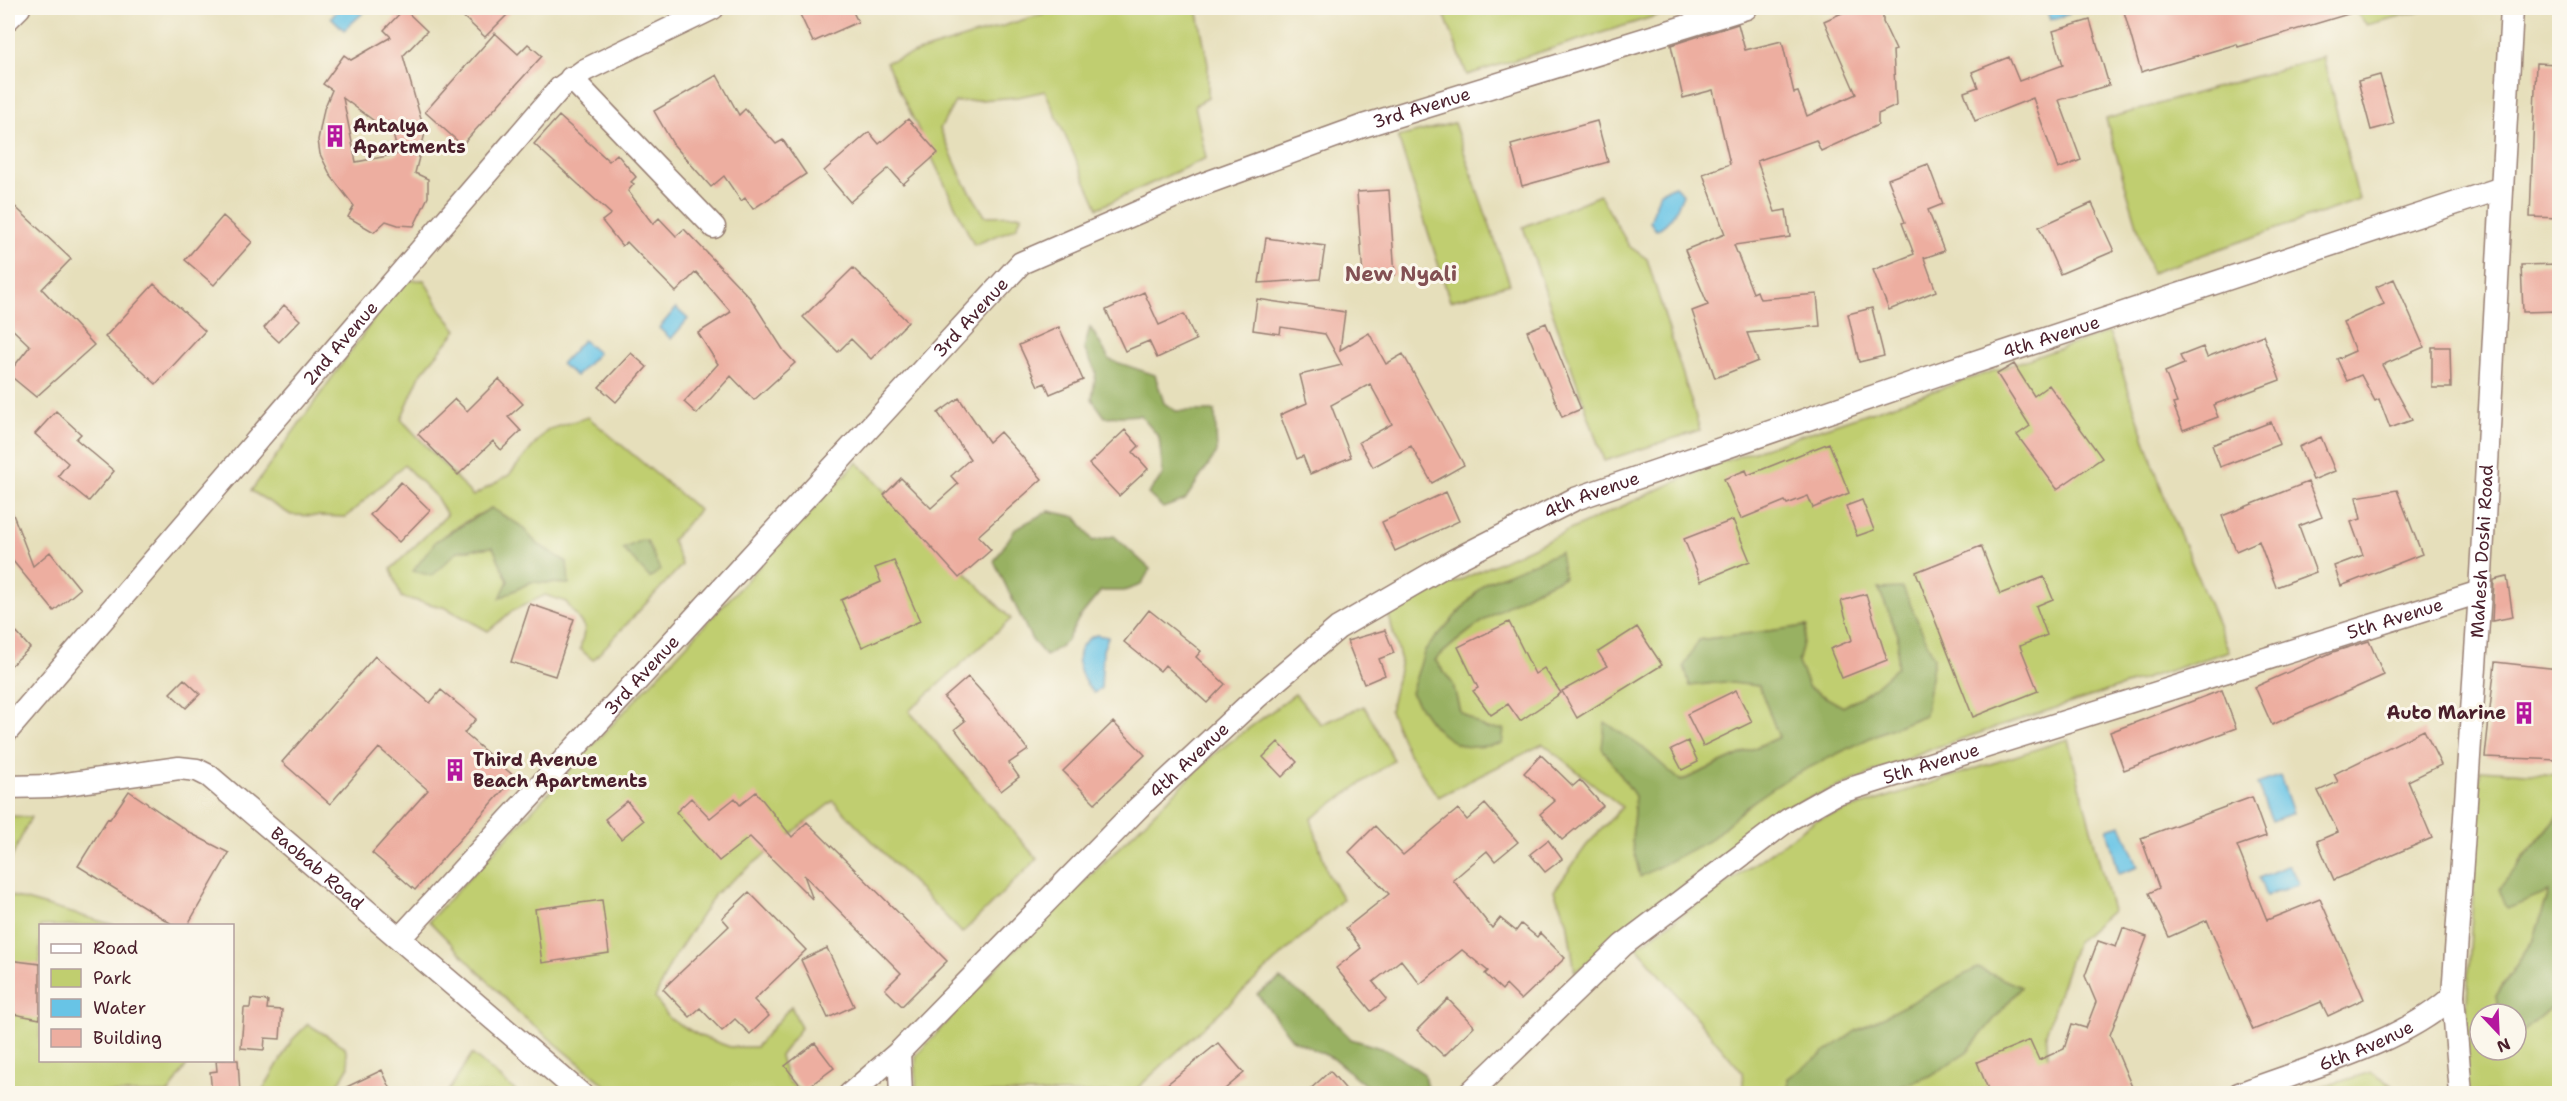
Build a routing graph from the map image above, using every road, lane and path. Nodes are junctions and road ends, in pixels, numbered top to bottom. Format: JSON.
{"nodes":[{"id":1,"x":19,"y":8,"type":"edge"},
{"id":2,"x":713,"y":8,"type":"edge"},
{"id":3,"x":1746,"y":8,"type":"edge"},
{"id":4,"x":2512,"y":8,"type":"edge"},
{"id":5,"x":8,"y":19,"type":"edge"},
{"id":6,"x":571,"y":78,"type":"junction"},
{"id":7,"x":2502,"y":188,"type":"junction"},
{"id":8,"x":714,"y":226,"type":"dead end"},
{"id":9,"x":2480,"y":592,"type":"junction"},
{"id":10,"x":8,"y":730,"type":"edge"},
{"id":11,"x":8,"y":787,"type":"edge"},
{"id":12,"x":400,"y":938,"type":"junction"},
{"id":13,"x":2453,"y":996,"type":"junction"},
{"id":14,"x":899,"y":1052,"type":"junction"},
{"id":15,"x":581,"y":1094,"type":"edge"},
{"id":16,"x":850,"y":1094,"type":"edge"},
{"id":17,"x":901,"y":1094,"type":"edge"},
{"id":18,"x":1469,"y":1094,"type":"edge"},
{"id":19,"x":2239,"y":1094,"type":"edge"},
{"id":20,"x":2461,"y":1094,"type":"edge"}],
"edges":[{"from":1,"to":5,"type":"street"},
{"from":2,"to":6,"type":"street","name":"2nd Avenue"},
{"from":3,"to":12,"type":"street","name":"3rd Avenue"},
{"from":4,"to":7,"type":"street","name":"Mahesh Doshi Road"},
{"from":6,"to":8,"type":"street"},
{"from":6,"to":10,"type":"street","name":"2nd Avenue"},
{"from":7,"to":9,"type":"street","name":"Mahesh Doshi Road"},
{"from":7,"to":14,"type":"street","name":"4th Avenue"},
{"from":9,"to":13,"type":"street","name":"Mahesh Doshi Road"},
{"from":9,"to":18,"type":"street","name":"5th Avenue"},
{"from":11,"to":12,"type":"street","name":"Baobab Road"},
{"from":12,"to":15,"type":"street","name":"Baobab Road"},
{"from":13,"to":19,"type":"street","name":"6th Avenue"},
{"from":13,"to":20,"type":"street","name":"Mahesh Doshi Road"},
{"from":14,"to":16,"type":"street","name":"4th Avenue"},
{"from":14,"to":17,"type":"street"}]}
